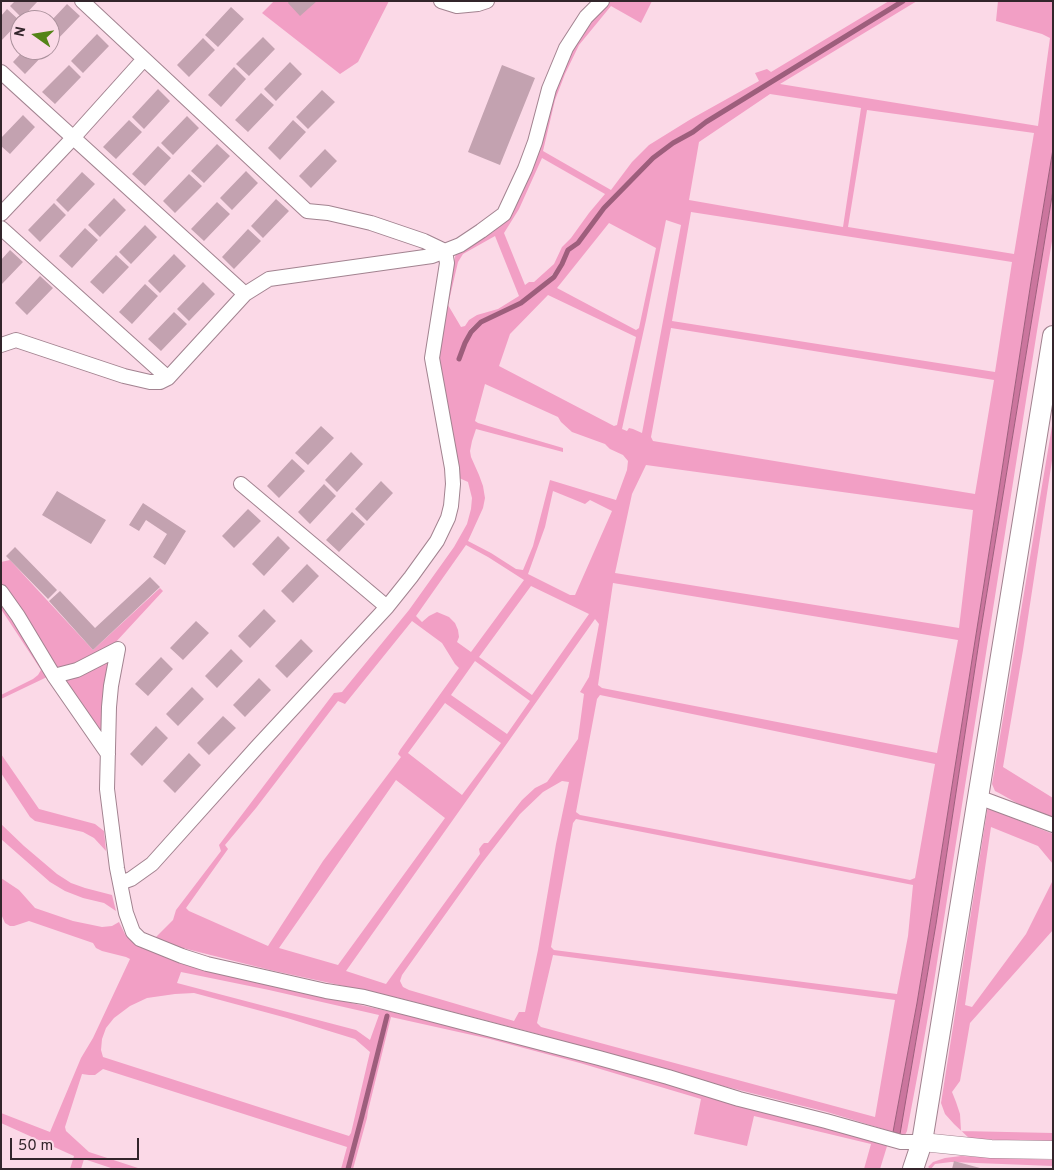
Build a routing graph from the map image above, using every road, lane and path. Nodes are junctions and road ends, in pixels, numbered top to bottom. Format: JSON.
{"nodes":[{"id":1,"x":82,"y":1,"type":"edge"},
{"id":2,"x":441,"y":1,"type":"edge"},
{"id":3,"x":487,"y":1,"type":"edge"},
{"id":4,"x":602,"y":1,"type":"edge"},
{"id":5,"x":144,"y":59,"type":"junction"},
{"id":6,"x":1,"y":72,"type":"edge"},
{"id":7,"x":73,"y":138,"type":"junction"},
{"id":8,"x":1,"y":214,"type":"edge"},
{"id":9,"x":1,"y":228,"type":"edge"},
{"id":10,"x":445,"y":251,"type":"junction"},
{"id":11,"x":245,"y":294,"type":"junction"},
{"id":12,"x":1053,"y":336,"type":"edge"},
{"id":13,"x":1,"y":345,"type":"edge"},
{"id":14,"x":168,"y":378,"type":"junction"},
{"id":15,"x":241,"y":484,"type":"dead end"},
{"id":16,"x":1,"y":592,"type":"edge"},
{"id":17,"x":387,"y":607,"type":"junction"},
{"id":18,"x":54,"y":676,"type":"junction"},
{"id":19,"x":108,"y":754,"type":"junction"},
{"id":20,"x":978,"y":797,"type":"junction"},
{"id":21,"x":1053,"y":825,"type":"edge"},
{"id":22,"x":120,"y":883,"type":"junction"},
{"id":23,"x":922,"y":1142,"type":"junction"},
{"id":24,"x":1053,"y":1150,"type":"edge"},
{"id":25,"x":913,"y":1169,"type":"edge"}],
"edges":[{"from":1,"to":5,"type":"street"},
{"from":2,"to":3,"type":"street"},
{"from":4,"to":10,"type":"street"},
{"from":5,"to":7,"type":"street"},
{"from":5,"to":10,"type":"street"},
{"from":6,"to":7,"type":"street"},
{"from":7,"to":8,"type":"street"},
{"from":7,"to":11,"type":"street"},
{"from":9,"to":14,"type":"street"},
{"from":10,"to":11,"type":"street"},
{"from":10,"to":17,"type":"street"},
{"from":11,"to":14,"type":"street"},
{"from":12,"to":20,"type":"main road"},
{"from":13,"to":14,"type":"street"},
{"from":15,"to":17,"type":"street"},
{"from":16,"to":18,"type":"street"},
{"from":17,"to":22,"type":"street"},
{"from":18,"to":19,"type":"street"},
{"from":18,"to":19,"type":"street"},
{"from":19,"to":22,"type":"street"},
{"from":20,"to":21,"type":"street"},
{"from":20,"to":23,"type":"main road"},
{"from":22,"to":23,"type":"street"},
{"from":23,"to":24,"type":"street"},
{"from":23,"to":25,"type":"main road"}]}
